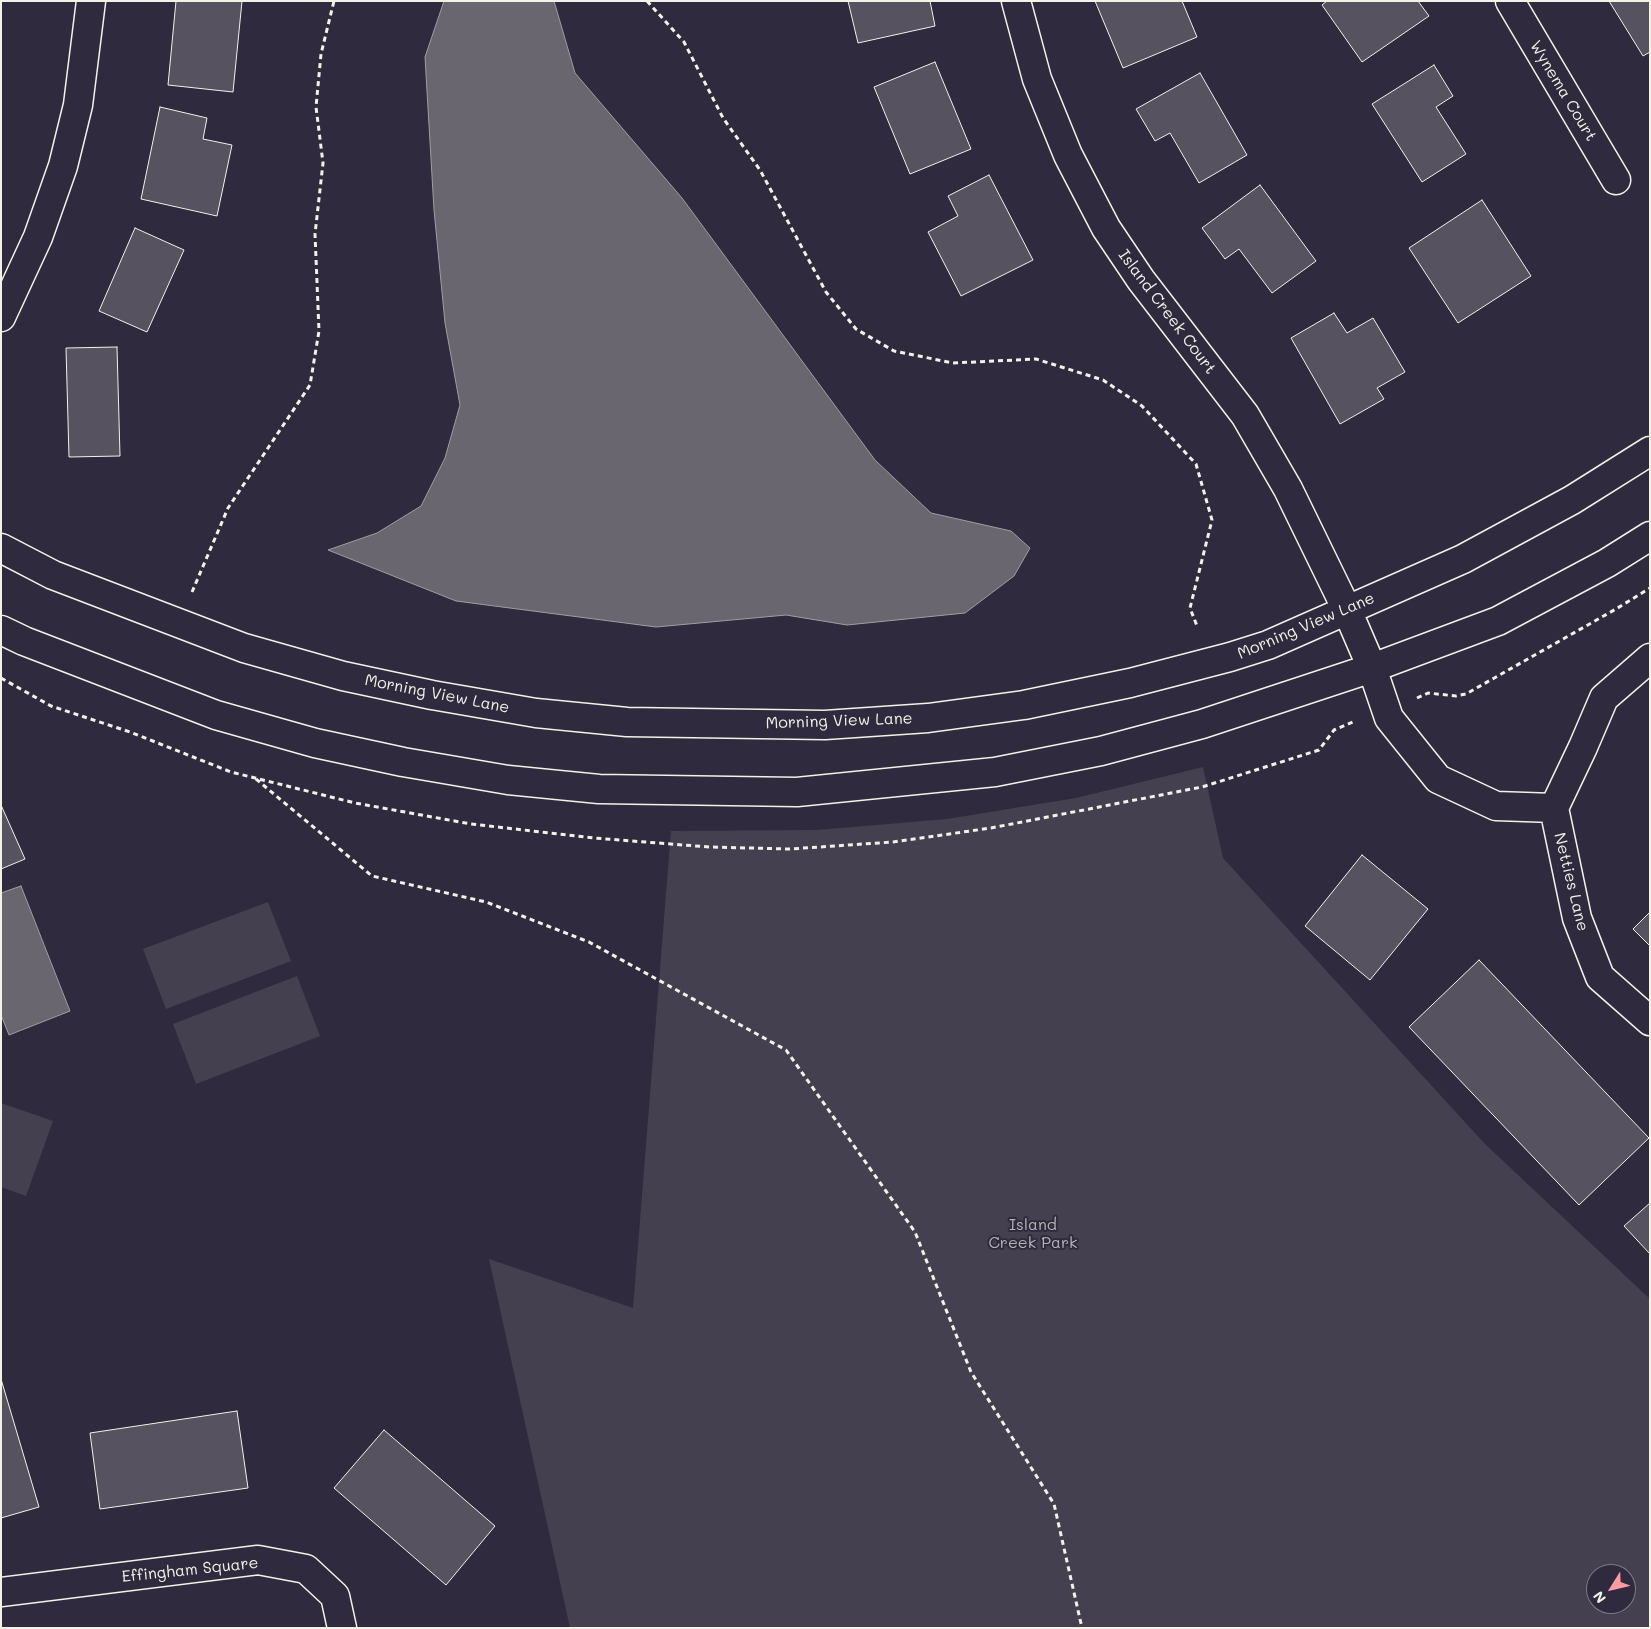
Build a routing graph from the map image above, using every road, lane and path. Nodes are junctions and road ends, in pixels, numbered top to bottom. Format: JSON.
{"nodes":[{"id":1,"x":90,"y":1,"type":"edge"},
{"id":2,"x":334,"y":1,"type":"edge"},
{"id":3,"x":647,"y":1,"type":"edge"},
{"id":4,"x":1016,"y":1,"type":"edge"},
{"id":5,"x":1510,"y":1,"type":"edge"},
{"id":6,"x":1616,"y":180,"type":"dead end"},
{"id":7,"x":1,"y":317,"type":"edge"},
{"id":8,"x":1650,"y":451,"type":"edge"},
{"id":9,"x":1650,"y":536,"type":"edge"},
{"id":10,"x":1,"y":548,"type":"edge"},
{"id":11,"x":192,"y":592,"type":"dead end"},
{"id":12,"x":1347,"y":610,"type":"junction"},
{"id":13,"x":1197,"y":626,"type":"dead end"},
{"id":14,"x":1,"y":630,"type":"edge"},
{"id":15,"x":1650,"y":658,"type":"edge"},
{"id":16,"x":1372,"y":668,"type":"junction"},
{"id":17,"x":253,"y":777,"type":"dead end"},
{"id":18,"x":1554,"y":808,"type":"junction"},
{"id":19,"x":1650,"y":1021,"type":"edge"},
{"id":20,"x":1,"y":1592,"type":"edge"},
{"id":21,"x":342,"y":1628,"type":"edge"},
{"id":22,"x":1082,"y":1628,"type":"edge"}],
"edges":[{"from":1,"to":7,"type":"street"},
{"from":2,"to":11,"type":"path"},
{"from":3,"to":13,"type":"path"},
{"from":4,"to":12,"type":"street","name":"Island Creek Court"},
{"from":5,"to":6,"type":"street","name":"Wynema Court"},
{"from":8,"to":12,"type":"street","name":"Morning View Lane"},
{"from":9,"to":16,"type":"street"},
{"from":10,"to":12,"type":"street","name":"Morning View Lane"},
{"from":12,"to":16,"type":"street","name":"Island Creek Court"},
{"from":14,"to":16,"type":"street"},
{"from":15,"to":18,"type":"street"},
{"from":16,"to":18,"type":"street"},
{"from":17,"to":22,"type":"path"},
{"from":18,"to":19,"type":"street","name":"Netties Lane"},
{"from":20,"to":21,"type":"street","name":"Effingham Square"}]}
